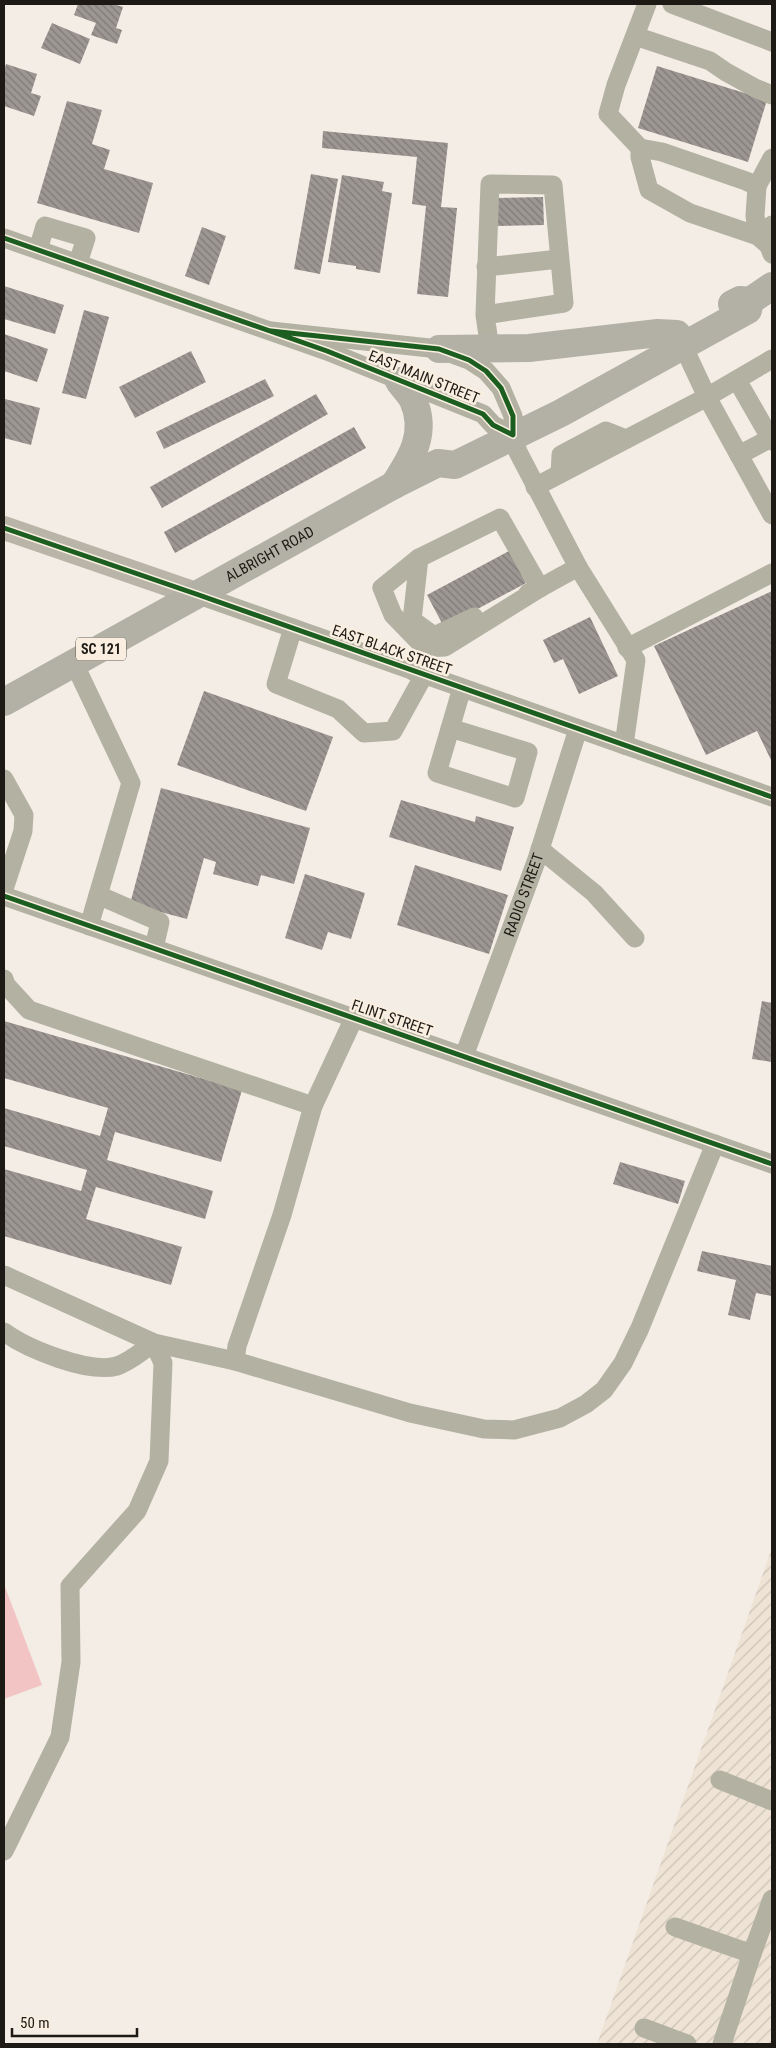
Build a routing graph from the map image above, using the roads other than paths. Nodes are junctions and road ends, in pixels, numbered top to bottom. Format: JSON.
{"nodes":[{"id":1,"x":647,"y":4,"type":"edge"},
{"id":2,"x":672,"y":4,"type":"edge"},
{"id":3,"x":635,"y":36,"type":"junction"},
{"id":4,"x":772,"y":42,"type":"edge"},
{"id":5,"x":772,"y":95,"type":"edge"},
{"id":6,"x":640,"y":148,"type":"junction"},
{"id":7,"x":772,"y":158,"type":"edge"},
{"id":8,"x":757,"y":186,"type":"junction"},
{"id":9,"x":765,"y":231,"type":"edge"},
{"id":10,"x":4,"y":238,"type":"edge"},
{"id":11,"x":38,"y":250,"type":"junction"},
{"id":12,"x":772,"y":254,"type":"edge"},
{"id":13,"x":559,"y":260,"type":"junction"},
{"id":14,"x":78,"y":264,"type":"junction"},
{"id":15,"x":486,"y":267,"type":"junction"},
{"id":16,"x":772,"y":286,"type":"edge"},
{"id":17,"x":486,"y":315,"type":"junction"},
{"id":18,"x":271,"y":331,"type":"junction"},
{"id":19,"x":681,"y":340,"type":"junction"},
{"id":20,"x":439,"y":348,"type":"junction"},
{"id":21,"x":490,"y":349,"type":"junction"},
{"id":22,"x":772,"y":360,"type":"edge"},
{"id":23,"x":737,"y":380,"type":"junction"},
{"id":24,"x":399,"y":381,"type":"junction"},
{"id":25,"x":706,"y":396,"type":"junction"},
{"id":26,"x":506,"y":425,"type":"junction"},
{"id":27,"x":772,"y":440,"type":"edge"},
{"id":28,"x":739,"y":455,"type":"junction"},
{"id":29,"x":394,"y":485,"type":"junction"},
{"id":30,"x":535,"y":487,"type":"junction"},
{"id":31,"x":772,"y":515,"type":"edge"},
{"id":32,"x":4,"y":528,"type":"edge"},
{"id":33,"x":419,"y":558,"type":"junction"},
{"id":34,"x":578,"y":567,"type":"junction"},
{"id":35,"x":772,"y":573,"type":"edge"},
{"id":36,"x":540,"y":588,"type":"junction"},
{"id":37,"x":199,"y":595,"type":"junction"},
{"id":38,"x":293,"y":628,"type":"junction"},
{"id":39,"x":425,"y":648,"type":"junction"},
{"id":40,"x":627,"y":648,"type":"junction"},
{"id":41,"x":74,"y":663,"type":"junction"},
{"id":42,"x":418,"y":673,"type":"junction"},
{"id":43,"x":462,"y":688,"type":"junction"},
{"id":44,"x":4,"y":702,"type":"edge"},
{"id":45,"x":450,"y":728,"type":"junction"},
{"id":46,"x":578,"y":729,"type":"junction"},
{"id":47,"x":624,"y":745,"type":"junction"},
{"id":48,"x":4,"y":780,"type":"edge"},
{"id":49,"x":771,"y":794,"type":"edge"},
{"id":50,"x":540,"y":849,"type":"junction"},
{"id":51,"x":4,"y":889,"type":"edge"},
{"id":52,"x":98,"y":895,"type":"junction"},
{"id":53,"x":4,"y":896,"type":"edge"},
{"id":54,"x":89,"y":926,"type":"junction"},
{"id":55,"x":635,"y":938,"type":"dead end"},
{"id":56,"x":154,"y":948,"type":"junction"},
{"id":57,"x":4,"y":979,"type":"edge"},
{"id":58,"x":354,"y":1018,"type":"junction"},
{"id":59,"x":464,"y":1056,"type":"junction"},
{"id":60,"x":313,"y":1106,"type":"junction"},
{"id":61,"x":716,"y":1144,"type":"junction"},
{"id":62,"x":772,"y":1164,"type":"edge"},
{"id":63,"x":4,"y":1275,"type":"edge"},
{"id":64,"x":4,"y":1332,"type":"edge"},
{"id":65,"x":154,"y":1343,"type":"junction"},
{"id":66,"x":235,"y":1361,"type":"junction"},
{"id":67,"x":720,"y":1780,"type":"dead end"},
{"id":68,"x":772,"y":1801,"type":"edge"},
{"id":69,"x":4,"y":1851,"type":"edge"},
{"id":70,"x":771,"y":1905,"type":"edge"},
{"id":71,"x":675,"y":1927,"type":"dead end"},
{"id":72,"x":752,"y":1954,"type":"junction"},
{"id":73,"x":644,"y":2028,"type":"dead end"},
{"id":74,"x":687,"y":2044,"type":"edge"},
{"id":75,"x":722,"y":2044,"type":"edge"}],
"edges":[{"from":1,"to":3,"type":"street"},
{"from":2,"to":4,"type":"street"},
{"from":3,"to":5,"type":"street"},
{"from":3,"to":6,"type":"street"},
{"from":6,"to":8,"type":"street"},
{"from":6,"to":9,"type":"street"},
{"from":7,"to":8,"type":"street"},
{"from":8,"to":9,"type":"street"},
{"from":9,"to":12,"type":"street"},
{"from":10,"to":11,"type":"street","name":"EAST MAIN STREET"},
{"from":11,"to":14,"type":"street","name":"EAST MAIN STREET"},
{"from":11,"to":14,"type":"street"},
{"from":13,"to":15,"type":"street"},
{"from":13,"to":15,"type":"street"},
{"from":13,"to":17,"type":"street"},
{"from":14,"to":18,"type":"street","name":"EAST MAIN STREET"},
{"from":15,"to":17,"type":"street"},
{"from":16,"to":19,"type":"highway"},
{"from":17,"to":21,"type":"street"},
{"from":18,"to":20,"type":"street","name":"EAST MAIN STREET"},
{"from":18,"to":24,"type":"street","name":"EAST MAIN STREET"},
{"from":19,"to":21,"type":"highway"},
{"from":19,"to":25,"type":"street"},
{"from":19,"to":26,"type":"highway"},
{"from":20,"to":21,"type":"highway"},
{"from":20,"to":26,"type":"street","name":"EAST MAIN STREET"},
{"from":22,"to":23,"type":"street"},
{"from":23,"to":25,"type":"street"},
{"from":23,"to":27,"type":"street"},
{"from":24,"to":26,"type":"street","name":"EAST MAIN STREET"},
{"from":24,"to":29,"type":"highway"},
{"from":25,"to":28,"type":"street"},
{"from":25,"to":30,"type":"street"},
{"from":26,"to":29,"type":"highway","name":"ALBRIGHT ROAD"},
{"from":26,"to":30,"type":"street"},
{"from":27,"to":28,"type":"street"},
{"from":28,"to":31,"type":"street"},
{"from":29,"to":37,"type":"highway","name":"ALBRIGHT ROAD"},
{"from":30,"to":34,"type":"street"},
{"from":32,"to":37,"type":"main road","name":"EAST BLACK STREET"},
{"from":33,"to":36,"type":"street"},
{"from":33,"to":36,"type":"street"},
{"from":33,"to":39,"type":"street"},
{"from":34,"to":36,"type":"street"},
{"from":34,"to":40,"type":"street"},
{"from":35,"to":40,"type":"street"},
{"from":36,"to":39,"type":"street"},
{"from":37,"to":38,"type":"street","name":"EAST BLACK STREET"},
{"from":37,"to":41,"type":"highway","name":"ALBRIGHT ROAD","number":"SC 121"},
{"from":38,"to":42,"type":"street","name":"EAST BLACK STREET"},
{"from":38,"to":42,"type":"street"},
{"from":39,"to":42,"type":"street"},
{"from":40,"to":47,"type":"street"},
{"from":41,"to":44,"type":"highway","name":"ALBRIGHT ROAD","number":"SC 121"},
{"from":41,"to":52,"type":"street"},
{"from":42,"to":43,"type":"street","name":"EAST BLACK STREET"},
{"from":43,"to":45,"type":"street"},
{"from":43,"to":46,"type":"street","name":"EAST BLACK STREET"},
{"from":45,"to":45,"type":"street"},
{"from":46,"to":47,"type":"street","name":"EAST BLACK STREET"},
{"from":46,"to":50,"type":"street","name":"RADIO STREET"},
{"from":47,"to":49,"type":"street","name":"EAST BLACK STREET"},
{"from":48,"to":51,"type":"street"},
{"from":50,"to":55,"type":"street"},
{"from":50,"to":59,"type":"street","name":"RADIO STREET"},
{"from":52,"to":54,"type":"street"},
{"from":52,"to":56,"type":"street"},
{"from":53,"to":54,"type":"street","name":"FLINT STREET"},
{"from":54,"to":56,"type":"street","name":"FLINT STREET"},
{"from":56,"to":58,"type":"street","name":"FLINT STREET"},
{"from":57,"to":60,"type":"street"},
{"from":58,"to":59,"type":"street","name":"FLINT STREET"},
{"from":58,"to":60,"type":"street"},
{"from":59,"to":61,"type":"street","name":"FLINT STREET"},
{"from":60,"to":66,"type":"street"},
{"from":61,"to":62,"type":"street","name":"FLINT STREET"},
{"from":61,"to":66,"type":"street"},
{"from":63,"to":65,"type":"street"},
{"from":64,"to":65,"type":"street"},
{"from":65,"to":66,"type":"street"},
{"from":65,"to":69,"type":"street"},
{"from":67,"to":68,"type":"street"},
{"from":70,"to":72,"type":"street"},
{"from":71,"to":72,"type":"street"},
{"from":72,"to":75,"type":"street"},
{"from":73,"to":74,"type":"street"}]}
